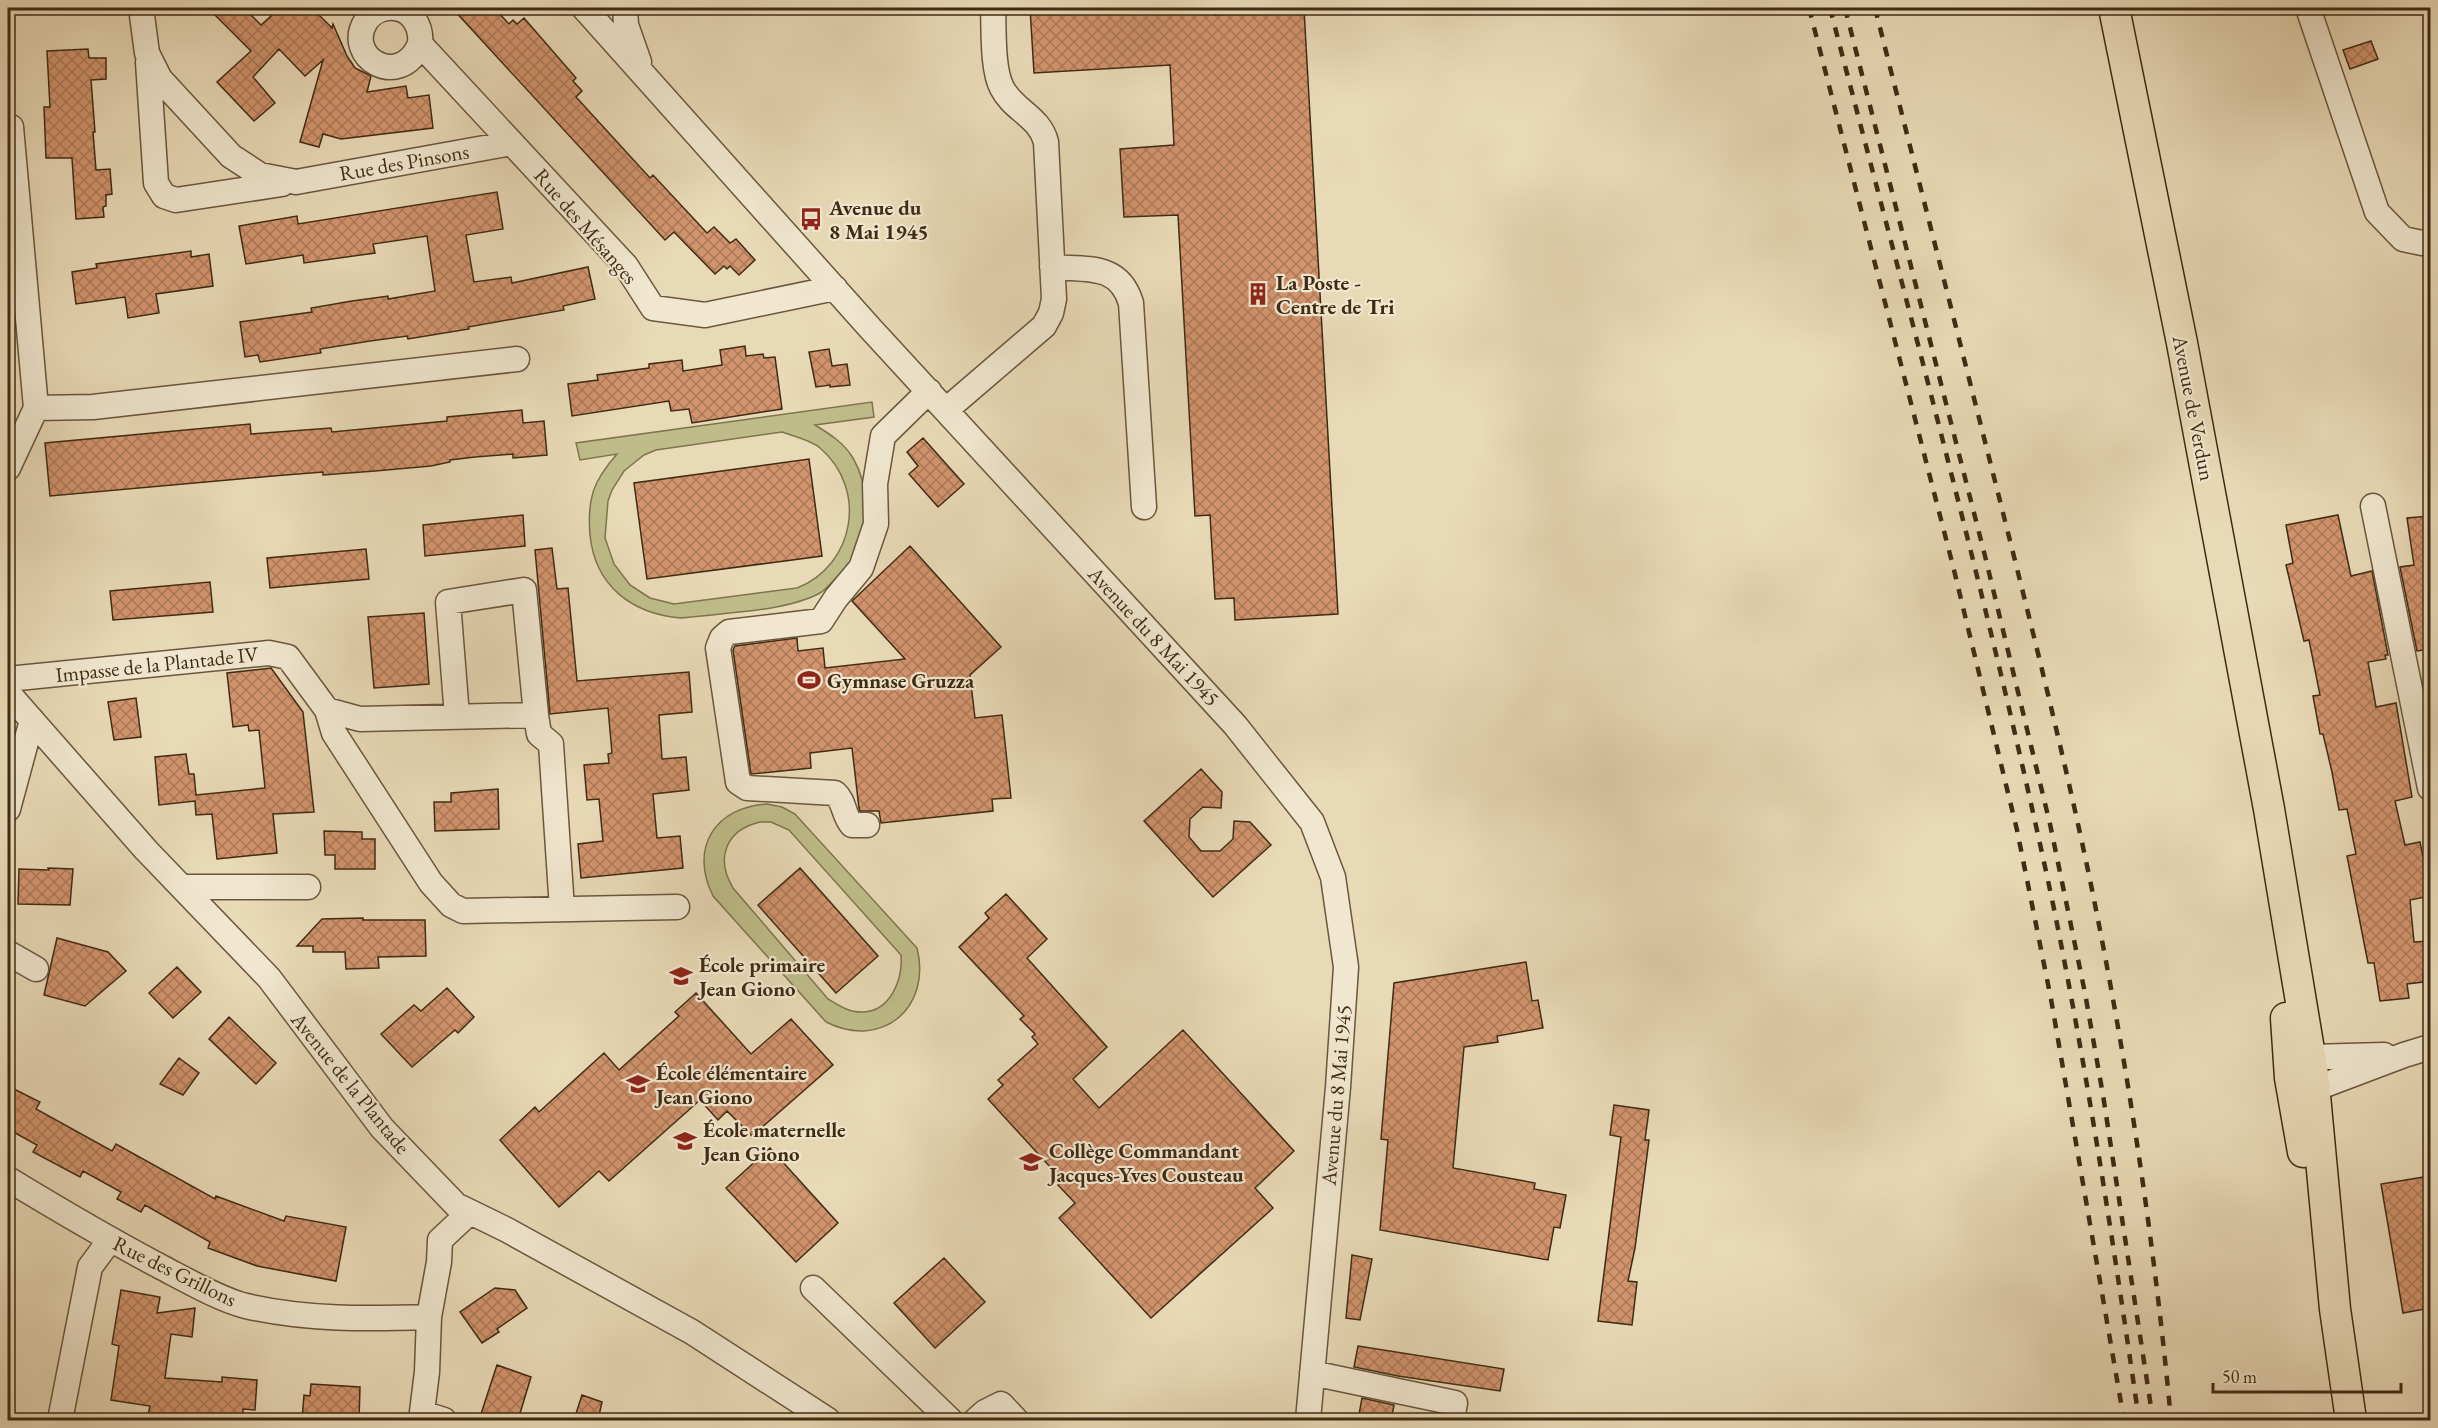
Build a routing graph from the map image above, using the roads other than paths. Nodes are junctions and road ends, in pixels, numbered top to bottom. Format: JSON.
{"nodes":[{"id":1,"x":141,"y":8,"type":"edge"},
{"id":2,"x":584,"y":8,"type":"edge"},
{"id":3,"x":625,"y":8,"type":"edge"},
{"id":4,"x":993,"y":8,"type":"edge"},
{"id":5,"x":2114,"y":8,"type":"edge"},
{"id":6,"x":2308,"y":8,"type":"edge"},
{"id":7,"x":420,"y":44,"type":"dead end"},
{"id":8,"x":147,"y":53,"type":"junction"},
{"id":9,"x":642,"y":72,"type":"junction"},
{"id":10,"x":9,"y":128,"type":"edge"},
{"id":11,"x":512,"y":143,"type":"junction"},
{"id":12,"x":296,"y":182,"type":"junction"},
{"id":13,"x":2430,"y":242,"type":"edge"},
{"id":14,"x":1052,"y":267,"type":"junction"},
{"id":15,"x":835,"y":288,"type":"junction"},
{"id":16,"x":16,"y":307,"type":"edge"},
{"id":17,"x":517,"y":358,"type":"dead end"},
{"id":18,"x":929,"y":391,"type":"junction"},
{"id":19,"x":36,"y":408,"type":"junction"},
{"id":20,"x":946,"y":410,"type":"junction"},
{"id":21,"x":8,"y":468,"type":"edge"},
{"id":22,"x":2373,"y":506,"type":"dead end"},
{"id":23,"x":1144,"y":507,"type":"dead end"},
{"id":24,"x":8,"y":679,"type":"edge"},
{"id":25,"x":8,"y":693,"type":"edge"},
{"id":26,"x":327,"y":710,"type":"junction"},
{"id":27,"x":536,"y":715,"type":"junction"},
{"id":28,"x":457,"y":716,"type":"junction"},
{"id":29,"x":32,"y":720,"type":"junction"},
{"id":30,"x":2430,"y":788,"type":"edge"},
{"id":31,"x":8,"y":809,"type":"edge"},
{"id":32,"x":2269,"y":809,"type":"junction"},
{"id":33,"x":867,"y":825,"type":"dead end"},
{"id":34,"x":182,"y":887,"type":"junction"},
{"id":35,"x":308,"y":887,"type":"dead end"},
{"id":36,"x":677,"y":907,"type":"dead end"},
{"id":37,"x":562,"y":909,"type":"junction"},
{"id":38,"x":8,"y":953,"type":"edge"},
{"id":39,"x":36,"y":969,"type":"dead end"},
{"id":40,"x":2287,"y":1036,"type":"junction"},
{"id":41,"x":2430,"y":1047,"type":"edge"},
{"id":42,"x":2404,"y":1054,"type":"junction"},
{"id":43,"x":2310,"y":1057,"type":"junction"},
{"id":44,"x":2308,"y":1090,"type":"junction"},
{"id":45,"x":2297,"y":1120,"type":"junction"},
{"id":46,"x":8,"y":1179,"type":"edge"},
{"id":47,"x":470,"y":1212,"type":"junction"},
{"id":48,"x":110,"y":1240,"type":"junction"},
{"id":49,"x":813,"y":1288,"type":"dead end"},
{"id":50,"x":2335,"y":1309,"type":"junction"},
{"id":51,"x":429,"y":1317,"type":"junction"},
{"id":52,"x":1312,"y":1373,"type":"junction"},
{"id":53,"x":429,"y":1418,"type":"edge"},
{"id":54,"x":60,"y":1420,"type":"edge"},
{"id":55,"x":828,"y":1420,"type":"edge"},
{"id":56,"x":950,"y":1420,"type":"edge"},
{"id":57,"x":977,"y":1420,"type":"edge"},
{"id":58,"x":1016,"y":1420,"type":"edge"},
{"id":59,"x":1308,"y":1420,"type":"edge"},
{"id":60,"x":1452,"y":1420,"type":"edge"},
{"id":61,"x":2350,"y":1420,"type":"edge"}],
"edges":[{"from":1,"to":8,"type":"street","name":"Rue des Pinsons"},
{"from":2,"to":9,"type":"street","name":"Avenue du 8 Mai 1945"},
{"from":3,"to":9,"type":"street"},
{"from":4,"to":14,"type":"street"},
{"from":5,"to":32,"type":"main road","name":"Avenue de Verdun"},
{"from":6,"to":13,"type":"street"},
{"from":7,"to":11,"type":"street","name":"Rue des Mésanges"},
{"from":8,"to":12,"type":"street","name":"Rue des Pinsons"},
{"from":8,"to":12,"type":"street","name":"Rue des Pinsons"},
{"from":9,"to":15,"type":"street","name":"Avenue du 8 Mai 1945"},
{"from":10,"to":16,"type":"street"},
{"from":11,"to":12,"type":"street","name":"Rue des Pinsons"},
{"from":11,"to":15,"type":"street","name":"Rue des Mésanges"},
{"from":14,"to":20,"type":"street"},
{"from":14,"to":23,"type":"street"},
{"from":15,"to":18,"type":"street","name":"Avenue du 8 Mai 1945"},
{"from":16,"to":19,"type":"street"},
{"from":17,"to":19,"type":"street"},
{"from":18,"to":20,"type":"street","name":"Avenue du 8 Mai 1945"},
{"from":18,"to":33,"type":"street"},
{"from":19,"to":21,"type":"street"},
{"from":20,"to":52,"type":"street","name":"Avenue du 8 Mai 1945"},
{"from":22,"to":30,"type":"street"},
{"from":24,"to":26,"type":"street","name":"Impasse de la Plantade IV"},
{"from":25,"to":29,"type":"street","name":"Avenue de la Plantade"},
{"from":26,"to":28,"type":"street"},
{"from":26,"to":37,"type":"street","name":"Impasse de la Plantade IV"},
{"from":27,"to":28,"type":"street"},
{"from":27,"to":28,"type":"street"},
{"from":27,"to":37,"type":"street"},
{"from":29,"to":31,"type":"street"},
{"from":29,"to":34,"type":"street","name":"Avenue de la Plantade"},
{"from":32,"to":40,"type":"main road"},
{"from":32,"to":43,"type":"main road"},
{"from":34,"to":35,"type":"street"},
{"from":34,"to":47,"type":"street","name":"Avenue de la Plantade"},
{"from":36,"to":37,"type":"street"},
{"from":38,"to":39,"type":"street"},
{"from":40,"to":44,"type":"street"},
{"from":40,"to":45,"type":"main road"},
{"from":41,"to":42,"type":"street"},
{"from":42,"to":43,"type":"street"},
{"from":42,"to":44,"type":"street"},
{"from":43,"to":44,"type":"main road"},
{"from":44,"to":45,"type":"street"},
{"from":44,"to":50,"type":"main road"},
{"from":45,"to":50,"type":"main road"},
{"from":46,"to":48,"type":"street","name":"Rue des Grillons"},
{"from":47,"to":51,"type":"street"},
{"from":47,"to":55,"type":"street","name":"Avenue de la Plantade"},
{"from":48,"to":51,"type":"street","name":"Rue des Grillons"},
{"from":48,"to":54,"type":"street"},
{"from":49,"to":56,"type":"street"},
{"from":50,"to":61,"type":"main road"},
{"from":51,"to":53,"type":"street"},
{"from":52,"to":59,"type":"street","name":"Avenue du 8 Mai 1945"},
{"from":52,"to":60,"type":"street"},
{"from":57,"to":58,"type":"street"}]}
